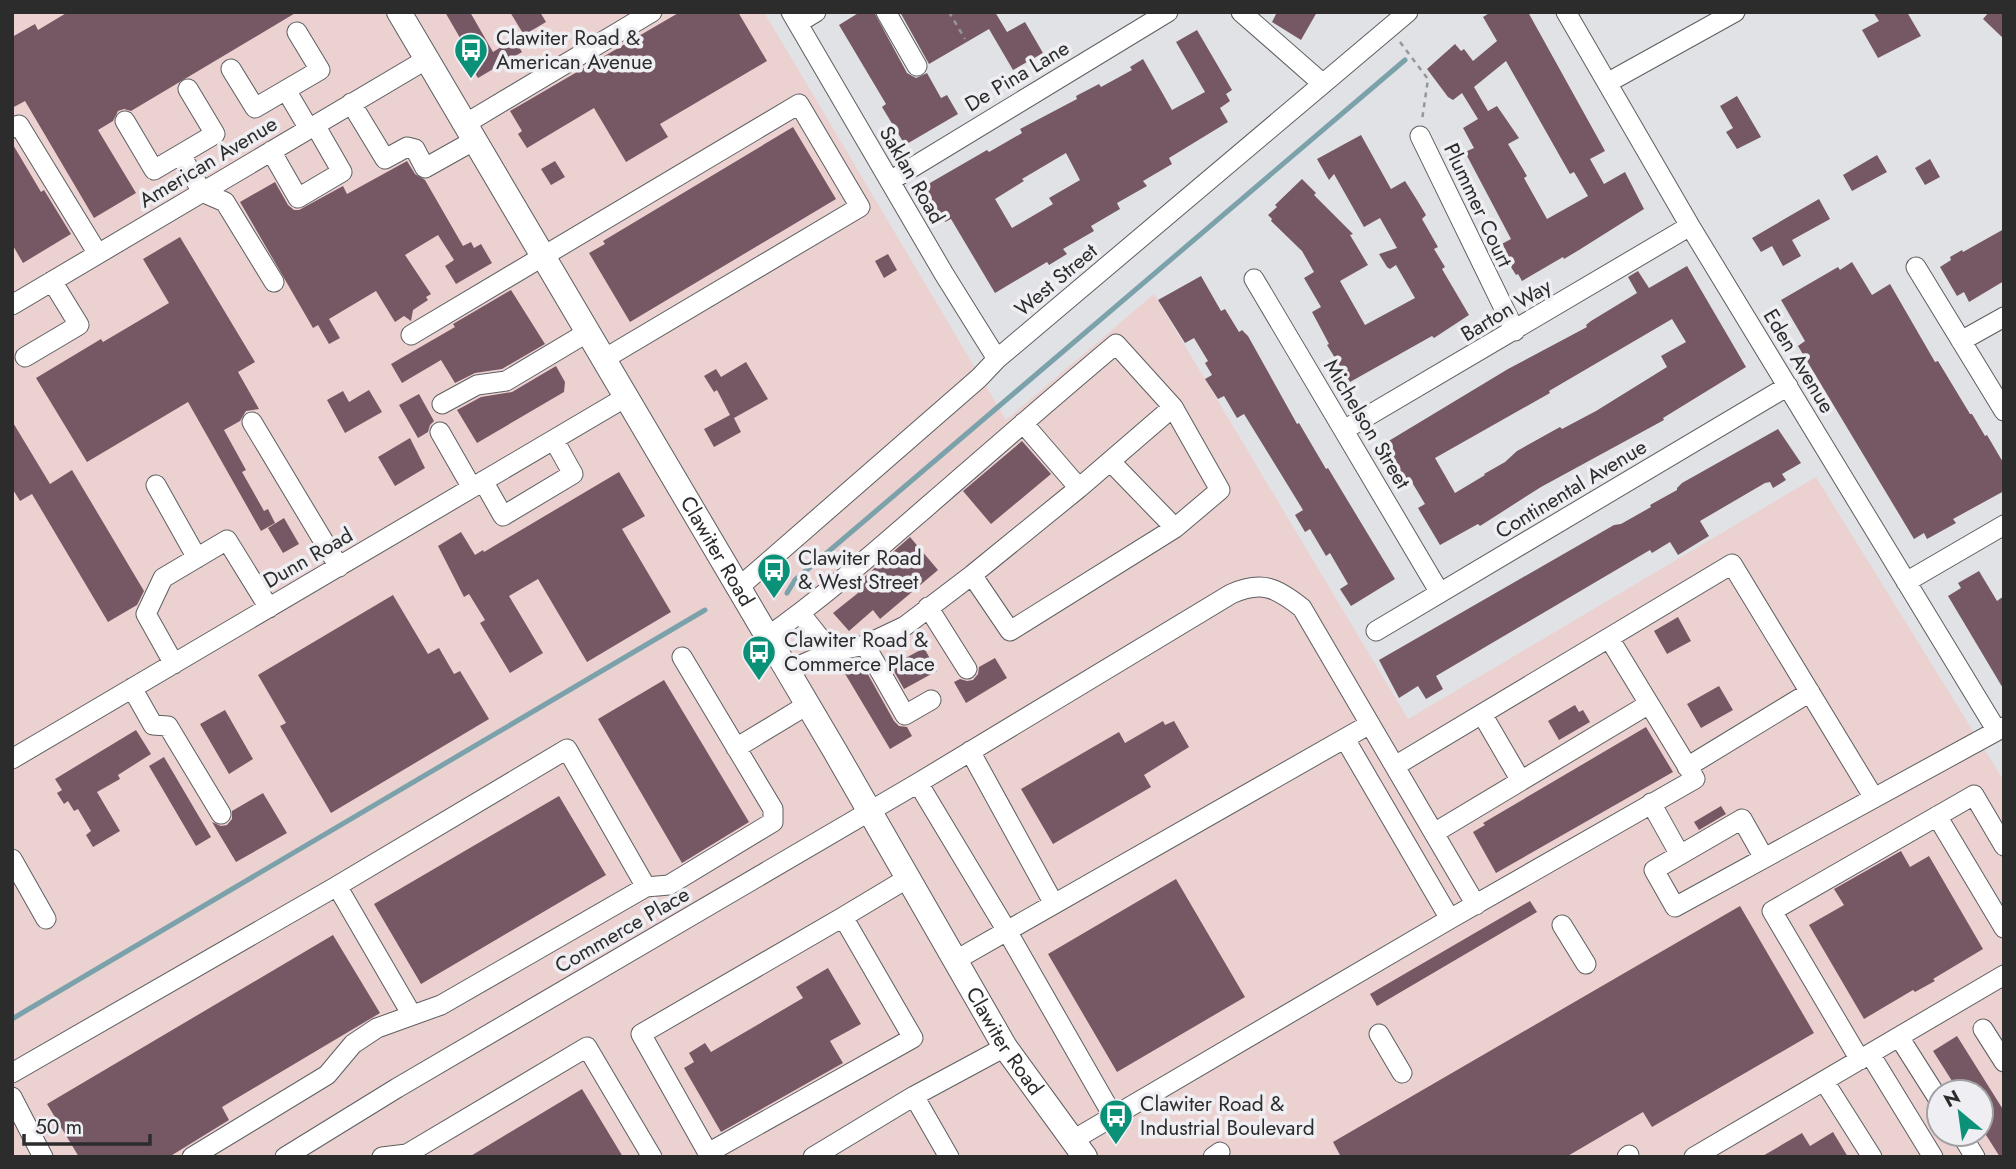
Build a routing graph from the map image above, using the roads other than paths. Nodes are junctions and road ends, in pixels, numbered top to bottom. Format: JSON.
{"nodes":[{"id":1,"x":399,"y":12,"type":"edge"},
{"id":2,"x":652,"y":12,"type":"edge"},
{"id":3,"x":816,"y":12,"type":"edge"},
{"id":4,"x":886,"y":12,"type":"edge"},
{"id":5,"x":1168,"y":12,"type":"edge"},
{"id":6,"x":1241,"y":12,"type":"edge"},
{"id":7,"x":1408,"y":12,"type":"edge"},
{"id":8,"x":1566,"y":12,"type":"edge"},
{"id":9,"x":1735,"y":12,"type":"edge"},
{"id":10,"x":794,"y":18,"type":"edge"},
{"id":11,"x":297,"y":32,"type":"dead end"},
{"id":12,"x":427,"y":59,"type":"junction"},
{"id":13,"x":917,"y":66,"type":"dead end"},
{"id":14,"x":231,"y":69,"type":"dead end"},
{"id":15,"x":1323,"y":83,"type":"junction"},
{"id":16,"x":1607,"y":83,"type":"junction"},
{"id":17,"x":188,"y":89,"type":"dead end"},
{"id":18,"x":286,"y":90,"type":"junction"},
{"id":19,"x":351,"y":103,"type":"junction"},
{"id":20,"x":125,"y":121,"type":"dead end"},
{"id":21,"x":312,"y":127,"type":"junction"},
{"id":22,"x":12,"y":128,"type":"edge"},
{"id":23,"x":470,"y":132,"type":"junction"},
{"id":24,"x":1420,"y":136,"type":"road end"},
{"id":25,"x":271,"y":151,"type":"junction"},
{"id":26,"x":181,"y":155,"type":"junction"},
{"id":27,"x":890,"y":181,"type":"junction"},
{"id":28,"x":202,"y":192,"type":"junction"},
{"id":29,"x":1690,"y":226,"type":"junction"},
{"id":30,"x":98,"y":254,"type":"junction"},
{"id":31,"x":544,"y":257,"type":"junction"},
{"id":32,"x":1916,"y":267,"type":"dead end"},
{"id":33,"x":1254,"y":279,"type":"dead end"},
{"id":34,"x":52,"y":281,"type":"junction"},
{"id":35,"x":274,"y":282,"type":"dead end"},
{"id":36,"x":13,"y":302,"type":"edge"},
{"id":37,"x":2004,"y":317,"type":"edge"},
{"id":38,"x":1515,"y":331,"type":"junction"},
{"id":39,"x":588,"y":332,"type":"junction"},
{"id":40,"x":411,"y":335,"type":"dead end"},
{"id":41,"x":1961,"y":341,"type":"junction"},
{"id":42,"x":25,"y":357,"type":"dead end"},
{"id":43,"x":604,"y":359,"type":"junction"},
{"id":44,"x":997,"y":359,"type":"junction"},
{"id":45,"x":1788,"y":386,"type":"junction"},
{"id":46,"x":626,"y":397,"type":"junction"},
{"id":47,"x":442,"y":404,"type":"dead end"},
{"id":48,"x":1173,"y":407,"type":"junction"},
{"id":49,"x":2004,"y":411,"type":"edge"},
{"id":50,"x":252,"y":422,"type":"dead end"},
{"id":51,"x":1023,"y":423,"type":"junction"},
{"id":52,"x":1343,"y":430,"type":"junction"},
{"id":53,"x":440,"y":432,"type":"dead end"},
{"id":54,"x":554,"y":440,"type":"junction"},
{"id":55,"x":1110,"y":461,"type":"junction"},
{"id":56,"x":156,"y":485,"type":"dead end"},
{"id":57,"x":478,"y":485,"type":"junction"},
{"id":58,"x":1079,"y":488,"type":"junction"},
{"id":59,"x":2004,"y":525,"type":"edge"},
{"id":60,"x":1175,"y":528,"type":"junction"},
{"id":61,"x":197,"y":558,"type":"junction"},
{"id":62,"x":339,"y":567,"type":"junction"},
{"id":63,"x":972,"y":575,"type":"junction"},
{"id":64,"x":1906,"y":582,"type":"junction"},
{"id":65,"x":738,"y":588,"type":"junction"},
{"id":66,"x":1440,"y":593,"type":"junction"},
{"id":67,"x":928,"y":607,"type":"junction"},
{"id":68,"x":269,"y":608,"type":"junction"},
{"id":69,"x":801,"y":614,"type":"junction"},
{"id":70,"x":1376,"y":631,"type":"dead end"},
{"id":71,"x":767,"y":637,"type":"junction"},
{"id":72,"x":1609,"y":638,"type":"junction"},
{"id":73,"x":865,"y":645,"type":"junction"},
{"id":74,"x":831,"y":652,"type":"junction"},
{"id":75,"x":682,"y":657,"type":"dead end"},
{"id":76,"x":174,"y":664,"type":"junction"},
{"id":77,"x":967,"y":669,"type":"dead end"},
{"id":78,"x":787,"y":671,"type":"junction"},
{"id":79,"x":132,"y":688,"type":"junction"},
{"id":80,"x":1810,"y":692,"type":"junction"},
{"id":81,"x":931,"y":700,"type":"dead end"},
{"id":82,"x":1649,"y":704,"type":"junction"},
{"id":83,"x":807,"y":705,"type":"junction"},
{"id":84,"x":1482,"y":714,"type":"junction"},
{"id":85,"x":1370,"y":724,"type":"junction"},
{"id":86,"x":2000,"y":729,"type":"edge"},
{"id":87,"x":1345,"y":739,"type":"junction"},
{"id":88,"x":736,"y":748,"type":"junction"},
{"id":89,"x":970,"y":751,"type":"junction"},
{"id":90,"x":12,"y":759,"type":"edge"},
{"id":91,"x":1395,"y":766,"type":"junction"},
{"id":92,"x":1687,"y":767,"type":"junction"},
{"id":93,"x":1521,"y":781,"type":"junction"},
{"id":94,"x":918,"y":783,"type":"junction"},
{"id":95,"x":1874,"y":798,"type":"junction"},
{"id":96,"x":1651,"y":803,"type":"junction"},
{"id":97,"x":869,"y":810,"type":"junction"},
{"id":98,"x":221,"y":814,"type":"dead end"},
{"id":99,"x":1937,"y":816,"type":"junction"},
{"id":100,"x":1434,"y":833,"type":"junction"},
{"id":101,"x":2004,"y":846,"type":"edge"},
{"id":102,"x":1680,"y":855,"type":"junction"},
{"id":103,"x":1764,"y":858,"type":"junction"},
{"id":104,"x":12,"y":859,"type":"edge"},
{"id":105,"x":908,"y":878,"type":"junction"},
{"id":106,"x":337,"y":886,"type":"junction"},
{"id":107,"x":646,"y":887,"type":"junction"},
{"id":108,"x":1054,"y":904,"type":"junction"},
{"id":109,"x":1476,"y":905,"type":"junction"},
{"id":110,"x":843,"y":917,"type":"junction"},
{"id":111,"x":47,"y":919,"type":"dead end"},
{"id":112,"x":1450,"y":919,"type":"junction"},
{"id":113,"x":1562,"y":925,"type":"dead end"},
{"id":114,"x":2004,"y":928,"type":"edge"},
{"id":115,"x":1007,"y":931,"type":"junction"},
{"id":116,"x":956,"y":960,"type":"junction"},
{"id":117,"x":1586,"y":964,"type":"dead end"},
{"id":118,"x":2004,"y":975,"type":"edge"},
{"id":119,"x":412,"y":1015,"type":"junction"},
{"id":120,"x":1983,"y":1029,"type":"dead end"},
{"id":121,"x":1379,"y":1034,"type":"dead end"},
{"id":122,"x":1899,"y":1037,"type":"junction"},
{"id":123,"x":1005,"y":1046,"type":"junction"},
{"id":124,"x":1865,"y":1057,"type":"junction"},
{"id":125,"x":2004,"y":1062,"type":"edge"},
{"id":126,"x":12,"y":1073,"type":"edge"},
{"id":127,"x":1402,"y":1073,"type":"dead end"},
{"id":128,"x":1925,"y":1078,"type":"edge"},
{"id":129,"x":1824,"y":1081,"type":"junction"},
{"id":130,"x":914,"y":1096,"type":"junction"},
{"id":131,"x":12,"y":1097,"type":"edge"},
{"id":132,"x":1114,"y":1116,"type":"junction"},
{"id":133,"x":1079,"y":1148,"type":"edge"},
{"id":134,"x":43,"y":1157,"type":"edge"},
{"id":135,"x":192,"y":1157,"type":"edge"},
{"id":136,"x":285,"y":1157,"type":"edge"},
{"id":137,"x":382,"y":1157,"type":"edge"},
{"id":138,"x":652,"y":1157,"type":"edge"},
{"id":139,"x":813,"y":1157,"type":"edge"},
{"id":140,"x":949,"y":1157,"type":"edge"},
{"id":141,"x":1694,"y":1157,"type":"edge"},
{"id":142,"x":1872,"y":1157,"type":"edge"},
{"id":143,"x":1933,"y":1157,"type":"edge"}],
"edges":[{"from":1,"to":12,"type":"main road","name":"Clawiter Road"},
{"from":2,"to":23,"type":"street"},
{"from":3,"to":10,"type":"street"},
{"from":4,"to":13,"type":"street"},
{"from":5,"to":27,"type":"street","name":"De Pina Lane"},
{"from":6,"to":15,"type":"street"},
{"from":7,"to":15,"type":"street","name":"West Street"},
{"from":8,"to":16,"type":"street","name":"Eden Avenue"},
{"from":9,"to":16,"type":"street"},
{"from":10,"to":27,"type":"street","name":"Saklan Road"},
{"from":11,"to":18,"type":"street"},
{"from":12,"to":19,"type":"street","name":"American Avenue"},
{"from":12,"to":23,"type":"main road","name":"Clawiter Road"},
{"from":14,"to":18,"type":"street"},
{"from":15,"to":44,"type":"street","name":"West Street"},
{"from":16,"to":29,"type":"street","name":"Eden Avenue"},
{"from":17,"to":26,"type":"street"},
{"from":18,"to":21,"type":"street"},
{"from":19,"to":21,"type":"street","name":"American Avenue"},
{"from":19,"to":23,"type":"street"},
{"from":20,"to":26,"type":"street"},
{"from":21,"to":25,"type":"street","name":"American Avenue"},
{"from":21,"to":25,"type":"street"},
{"from":22,"to":30,"type":"street"},
{"from":23,"to":31,"type":"main road","name":"Clawiter Road"},
{"from":24,"to":38,"type":"street","name":"Plummer Court"},
{"from":25,"to":28,"type":"street","name":"American Avenue"},
{"from":26,"to":28,"type":"street"},
{"from":27,"to":44,"type":"street","name":"Saklan Road"},
{"from":28,"to":30,"type":"street","name":"American Avenue"},
{"from":28,"to":35,"type":"street"},
{"from":29,"to":38,"type":"street","name":"Barton Way"},
{"from":29,"to":45,"type":"street","name":"Eden Avenue"},
{"from":30,"to":34,"type":"street","name":"American Avenue"},
{"from":31,"to":39,"type":"main road","name":"Clawiter Road"},
{"from":31,"to":40,"type":"street"},
{"from":31,"to":43,"type":"street"},
{"from":32,"to":41,"type":"street"},
{"from":33,"to":52,"type":"street","name":"Michelson Street"},
{"from":34,"to":36,"type":"street","name":"American Avenue"},
{"from":34,"to":42,"type":"street"},
{"from":37,"to":41,"type":"street"},
{"from":38,"to":52,"type":"street","name":"Barton Way"},
{"from":39,"to":43,"type":"main road","name":"Clawiter Road"},
{"from":39,"to":47,"type":"street"},
{"from":41,"to":49,"type":"street"},
{"from":43,"to":46,"type":"main road","name":"Clawiter Road"},
{"from":44,"to":65,"type":"street","name":"West Street"},
{"from":45,"to":64,"type":"street","name":"Eden Avenue"},
{"from":45,"to":66,"type":"street","name":"Continental Avenue"},
{"from":46,"to":54,"type":"street","name":"Dunn Road"},
{"from":46,"to":65,"type":"main road","name":"Clawiter Road"},
{"from":48,"to":51,"type":"street"},
{"from":48,"to":55,"type":"street"},
{"from":48,"to":60,"type":"street"},
{"from":50,"to":62,"type":"street"},
{"from":51,"to":58,"type":"street"},
{"from":51,"to":69,"type":"street"},
{"from":52,"to":66,"type":"street","name":"Michelson Street"},
{"from":53,"to":57,"type":"street"},
{"from":54,"to":57,"type":"street","name":"Dunn Road"},
{"from":54,"to":57,"type":"street"},
{"from":55,"to":58,"type":"street"},
{"from":55,"to":60,"type":"street"},
{"from":56,"to":61,"type":"street"},
{"from":57,"to":62,"type":"street","name":"Dunn Road"},
{"from":58,"to":63,"type":"street"},
{"from":59,"to":64,"type":"street"},
{"from":60,"to":63,"type":"street"},
{"from":61,"to":68,"type":"street"},
{"from":61,"to":76,"type":"street"},
{"from":62,"to":68,"type":"street","name":"Dunn Road"},
{"from":63,"to":67,"type":"street"},
{"from":64,"to":86,"type":"street","name":"Eden Avenue"},
{"from":65,"to":71,"type":"main road","name":"Clawiter Road"},
{"from":66,"to":70,"type":"street","name":"Continental Avenue"},
{"from":67,"to":73,"type":"street"},
{"from":67,"to":77,"type":"street"},
{"from":68,"to":76,"type":"street","name":"Dunn Road"},
{"from":69,"to":71,"type":"street"},
{"from":69,"to":74,"type":"street"},
{"from":71,"to":78,"type":"main road","name":"Clawiter Road"},
{"from":72,"to":80,"type":"street"},
{"from":72,"to":82,"type":"street"},
{"from":72,"to":84,"type":"street"},
{"from":73,"to":74,"type":"street"},
{"from":73,"to":81,"type":"street"},
{"from":74,"to":78,"type":"street"},
{"from":75,"to":88,"type":"street"},
{"from":76,"to":79,"type":"street","name":"Dunn Road"},
{"from":78,"to":83,"type":"main road","name":"Clawiter Road"},
{"from":79,"to":90,"type":"street","name":"Dunn Road"},
{"from":79,"to":98,"type":"street"},
{"from":80,"to":92,"type":"street"},
{"from":80,"to":95,"type":"street"},
{"from":82,"to":92,"type":"street"},
{"from":82,"to":93,"type":"street"},
{"from":83,"to":88,"type":"street"},
{"from":83,"to":97,"type":"main road","name":"Clawiter Road"},
{"from":84,"to":91,"type":"street"},
{"from":84,"to":93,"type":"street"},
{"from":85,"to":87,"type":"street"},
{"from":85,"to":89,"type":"street","name":"Commerce Place"},
{"from":85,"to":91,"type":"street","name":"Commerce Place"},
{"from":86,"to":95,"type":"street"},
{"from":87,"to":108,"type":"street"},
{"from":87,"to":112,"type":"street"},
{"from":88,"to":107,"type":"street"},
{"from":89,"to":94,"type":"street","name":"Commerce Place"},
{"from":89,"to":108,"type":"street"},
{"from":91,"to":100,"type":"street","name":"Commerce Place"},
{"from":92,"to":96,"type":"street"},
{"from":93,"to":100,"type":"street"},
{"from":94,"to":97,"type":"street","name":"Commerce Place"},
{"from":94,"to":115,"type":"street"},
{"from":95,"to":103,"type":"street"},
{"from":96,"to":102,"type":"street"},
{"from":96,"to":109,"type":"street"},
{"from":97,"to":105,"type":"main road","name":"Clawiter Road"},
{"from":97,"to":136,"type":"street","name":"Commerce Place"},
{"from":99,"to":101,"type":"street"},
{"from":99,"to":114,"type":"street"},
{"from":99,"to":124,"type":"street"},
{"from":100,"to":109,"type":"street","name":"Commerce Place"},
{"from":102,"to":103,"type":"street"},
{"from":102,"to":103,"type":"street"},
{"from":104,"to":111,"type":"street"},
{"from":105,"to":110,"type":"street"},
{"from":105,"to":116,"type":"main road","name":"Clawiter Road"},
{"from":106,"to":107,"type":"street"},
{"from":106,"to":119,"type":"street"},
{"from":106,"to":126,"type":"street"},
{"from":107,"to":119,"type":"street"},
{"from":108,"to":115,"type":"street"},
{"from":109,"to":112,"type":"street"},
{"from":110,"to":110,"type":"street"},
{"from":112,"to":132,"type":"street"},
{"from":113,"to":117,"type":"street"},
{"from":115,"to":116,"type":"street"},
{"from":115,"to":132,"type":"street"},
{"from":116,"to":123,"type":"main road","name":"Clawiter Road"},
{"from":118,"to":122,"type":"street"},
{"from":119,"to":135,"type":"street"},
{"from":120,"to":125,"type":"street"},
{"from":121,"to":127,"type":"street"},
{"from":122,"to":124,"type":"street"},
{"from":122,"to":128,"type":"street"},
{"from":123,"to":130,"type":"street"},
{"from":123,"to":133,"type":"main road","name":"Clawiter Road"},
{"from":124,"to":129,"type":"street"},
{"from":124,"to":143,"type":"street"},
{"from":129,"to":141,"type":"street"},
{"from":129,"to":142,"type":"street"},
{"from":130,"to":139,"type":"street"},
{"from":130,"to":140,"type":"street"},
{"from":131,"to":134,"type":"street"},
{"from":132,"to":133,"type":"street"},
{"from":137,"to":138,"type":"street"}]}
